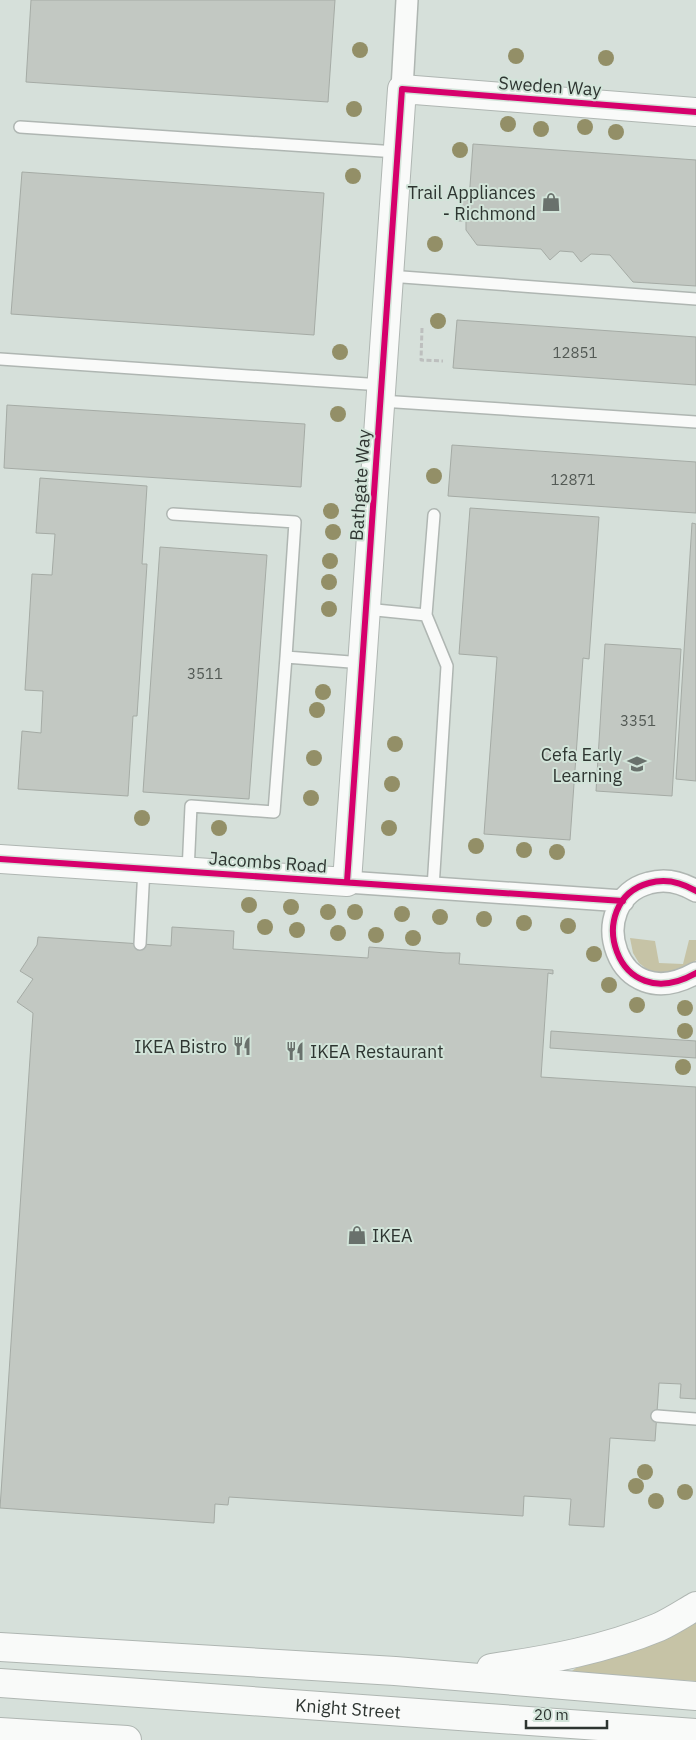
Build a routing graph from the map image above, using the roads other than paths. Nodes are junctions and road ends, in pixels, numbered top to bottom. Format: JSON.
{"nodes":[{"id":1,"x":407,"y":0,"type":"edge"},
{"id":2,"x":402,"y":89,"type":"junction"},
{"id":3,"x":696,"y":112,"type":"edge"},
{"id":4,"x":20,"y":127,"type":"dead end"},
{"id":5,"x":398,"y":152,"type":"junction"},
{"id":6,"x":389,"y":276,"type":"junction"},
{"id":7,"x":696,"y":299,"type":"edge"},
{"id":8,"x":0,"y":359,"type":"edge"},
{"id":9,"x":381,"y":393,"type":"junction"},
{"id":10,"x":696,"y":422,"type":"edge"},
{"id":11,"x":173,"y":514,"type":"dead end"},
{"id":12,"x":434,"y":515,"type":"dead end"},
{"id":13,"x":366,"y":609,"type":"junction"},
{"id":14,"x":426,"y":615,"type":"junction"},
{"id":15,"x":286,"y":657,"type":"junction"},
{"id":16,"x":363,"y":663,"type":"junction"},
{"id":17,"x":0,"y":859,"type":"edge"},
{"id":18,"x":144,"y":868,"type":"junction"},
{"id":19,"x":188,"y":872,"type":"junction"},
{"id":20,"x":347,"y":882,"type":"junction"},
{"id":21,"x":433,"y":888,"type":"junction"},
{"id":22,"x":696,"y":892,"type":"edge"},
{"id":23,"x":623,"y":901,"type":"junction"},
{"id":24,"x":140,"y":944,"type":"dead end"},
{"id":25,"x":696,"y":973,"type":"edge"},
{"id":26,"x":657,"y":1416,"type":"dead end"},
{"id":27,"x":696,"y":1419,"type":"edge"},
{"id":28,"x":696,"y":1606,"type":"edge"},
{"id":29,"x":0,"y":1647,"type":"edge"},
{"id":30,"x":395,"y":1671,"type":"junction"},
{"id":31,"x":0,"y":1683,"type":"edge"},
{"id":32,"x":696,"y":1696,"type":"edge"},
{"id":33,"x":0,"y":1732,"type":"edge"},
{"id":34,"x":696,"y":1733,"type":"edge"},
{"id":35,"x":78,"y":1738,"type":"edge"},
{"id":36,"x":127,"y":1740,"type":"edge"}],
"edges":[{"from":1,"to":2,"type":"street","name":"Bathgate Way"},
{"from":2,"to":3,"type":"main road","name":"Sweden Way"},
{"from":2,"to":5,"type":"main road","name":"Bathgate Way"},
{"from":4,"to":5,"type":"lane"},
{"from":5,"to":6,"type":"main road","name":"Bathgate Way"},
{"from":6,"to":7,"type":"lane"},
{"from":6,"to":9,"type":"main road","name":"Bathgate Way"},
{"from":8,"to":9,"type":"lane"},
{"from":9,"to":10,"type":"lane"},
{"from":9,"to":13,"type":"main road","name":"Bathgate Way"},
{"from":11,"to":15,"type":"lane"},
{"from":12,"to":14,"type":"lane"},
{"from":13,"to":14,"type":"lane"},
{"from":13,"to":16,"type":"main road","name":"Bathgate Way"},
{"from":14,"to":21,"type":"lane"},
{"from":15,"to":16,"type":"lane"},
{"from":15,"to":19,"type":"lane"},
{"from":16,"to":20,"type":"main road","name":"Bathgate Way"},
{"from":17,"to":18,"type":"main road","name":"Jacombs Road"},
{"from":18,"to":19,"type":"main road","name":"Jacombs Road"},
{"from":18,"to":24,"type":"lane"},
{"from":19,"to":20,"type":"main road","name":"Jacombs Road"},
{"from":20,"to":21,"type":"street","name":"Jacombs Road"},
{"from":21,"to":23,"type":"street","name":"Jacombs Road"},
{"from":22,"to":23,"type":"street"},
{"from":23,"to":25,"type":"street"},
{"from":26,"to":27,"type":"lane"},
{"from":28,"to":30,"type":"main road"},
{"from":29,"to":30,"type":"main road"},
{"from":30,"to":32,"type":"main road"},
{"from":31,"to":34,"type":"main road","name":"Knight Street"},
{"from":33,"to":35,"type":"main road"},
{"from":35,"to":36,"type":"main road"}]}
